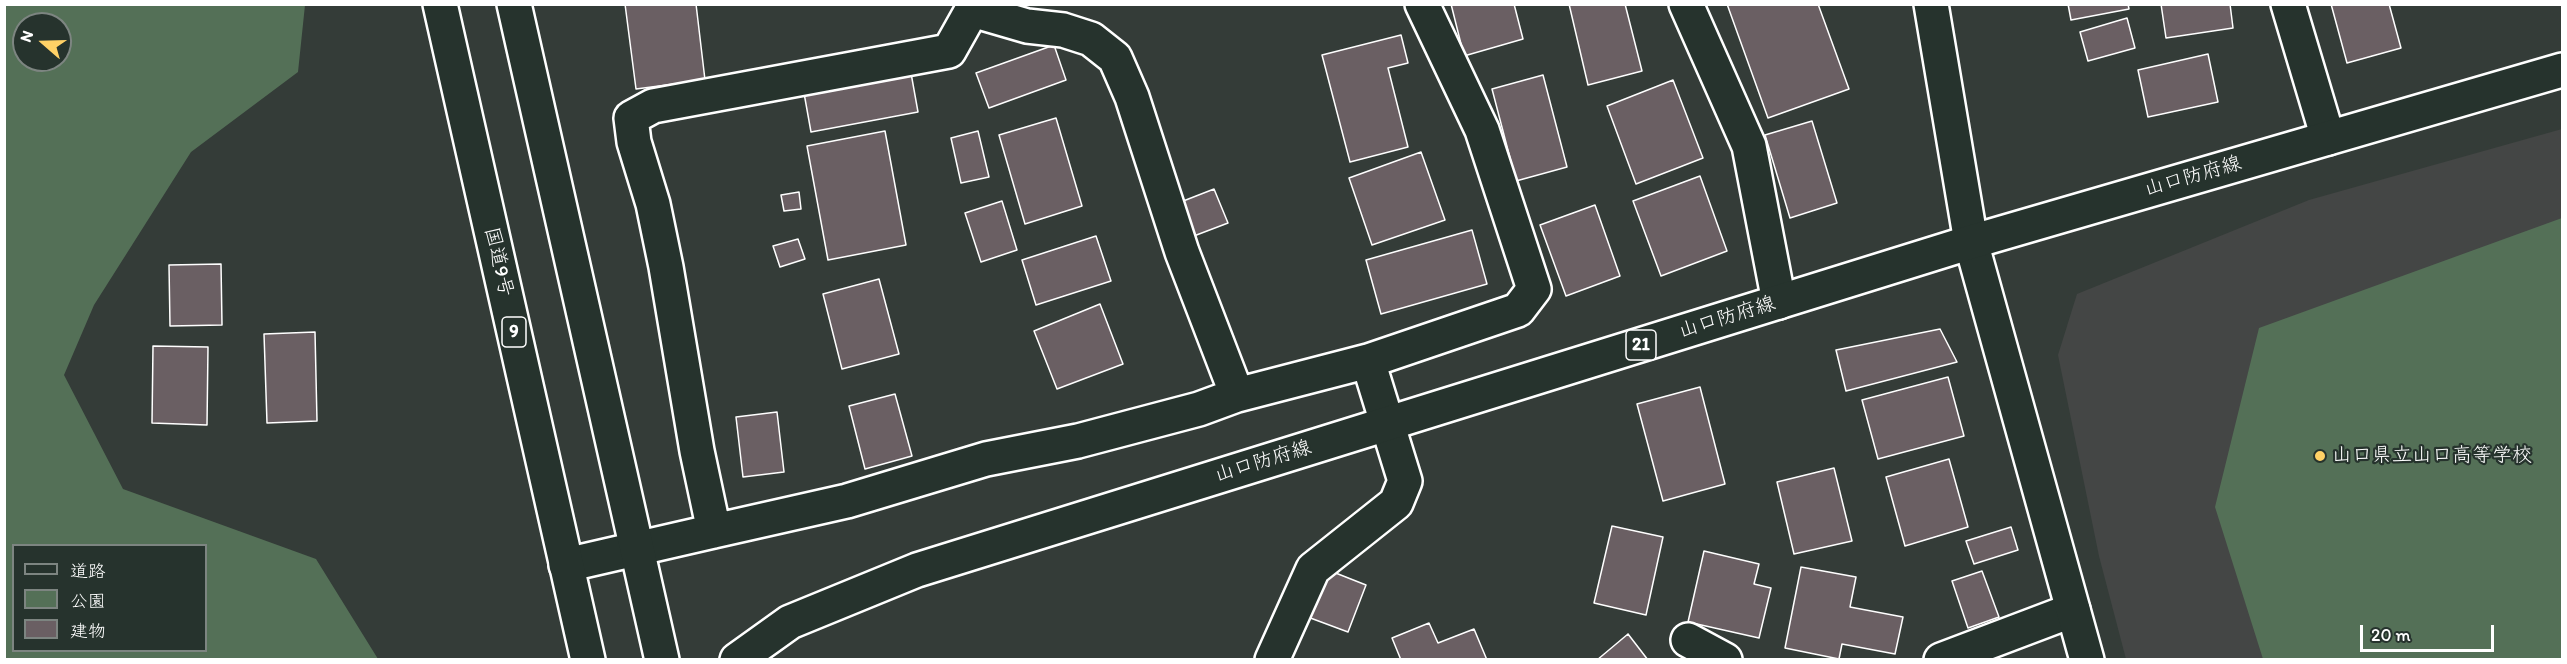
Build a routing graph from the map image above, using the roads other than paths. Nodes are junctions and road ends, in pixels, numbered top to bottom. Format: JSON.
{"nodes":[{"id":1,"x":440,"y":4,"type":"edge"},
{"id":2,"x":514,"y":4,"type":"edge"},
{"id":3,"x":1422,"y":4,"type":"edge"},
{"id":4,"x":1686,"y":4,"type":"edge"},
{"id":5,"x":1931,"y":4,"type":"edge"},
{"id":6,"x":2288,"y":4,"type":"edge"},
{"id":7,"x":973,"y":7,"type":"edge"},
{"id":8,"x":2562,"y":70,"type":"edge"},
{"id":9,"x":2328,"y":138,"type":"junction"},
{"id":10,"x":1971,"y":242,"type":"junction"},
{"id":11,"x":1779,"y":302,"type":"junction"},
{"id":12,"x":1368,"y":362,"type":"junction"},
{"id":13,"x":1237,"y":395,"type":"junction"},
{"id":14,"x":1388,"y":424,"type":"junction"},
{"id":15,"x":714,"y":531,"type":"junction"},
{"id":16,"x":638,"y":550,"type":"junction"},
{"id":17,"x":566,"y":565,"type":"junction"},
{"id":18,"x":2073,"y":610,"type":"junction"},
{"id":19,"x":1688,"y":640,"type":"dead end"},
{"id":20,"x":588,"y":660,"type":"edge"},
{"id":21,"x":662,"y":660,"type":"edge"},
{"id":22,"x":737,"y":660,"type":"edge"},
{"id":23,"x":1272,"y":660,"type":"edge"},
{"id":24,"x":1725,"y":660,"type":"edge"},
{"id":25,"x":1941,"y":660,"type":"edge"},
{"id":26,"x":2087,"y":660,"type":"edge"}],
"edges":[{"from":1,"to":17,"type":"main road","name":"国道9号","number":"9"},
{"from":2,"to":16,"type":"main road"},
{"from":3,"to":12,"type":"main road"},
{"from":4,"to":11,"type":"main road"},
{"from":5,"to":10,"type":"main road"},
{"from":6,"to":9,"type":"main road"},
{"from":7,"to":13,"type":"main road"},
{"from":7,"to":15,"type":"main road"},
{"from":8,"to":9,"type":"main road","name":"山口防府線","number":"21"},
{"from":9,"to":10,"type":"main road","name":"山口防府線","number":"21"},
{"from":10,"to":11,"type":"main road","name":"山口防府線","number":"21"},
{"from":10,"to":18,"type":"main road"},
{"from":11,"to":14,"type":"main road","name":"山口防府線","number":"21"},
{"from":12,"to":13,"type":"main road"},
{"from":12,"to":14,"type":"main road"},
{"from":13,"to":15,"type":"main road"},
{"from":14,"to":22,"type":"main road","name":"山口防府線","number":"21"},
{"from":14,"to":23,"type":"main road"},
{"from":15,"to":16,"type":"main road"},
{"from":16,"to":17,"type":"main road"},
{"from":16,"to":21,"type":"main road"},
{"from":17,"to":20,"type":"main road","name":"国道9号","number":"9"},
{"from":18,"to":25,"type":"main road"},
{"from":18,"to":26,"type":"main road"},
{"from":19,"to":24,"type":"main road"}]}
